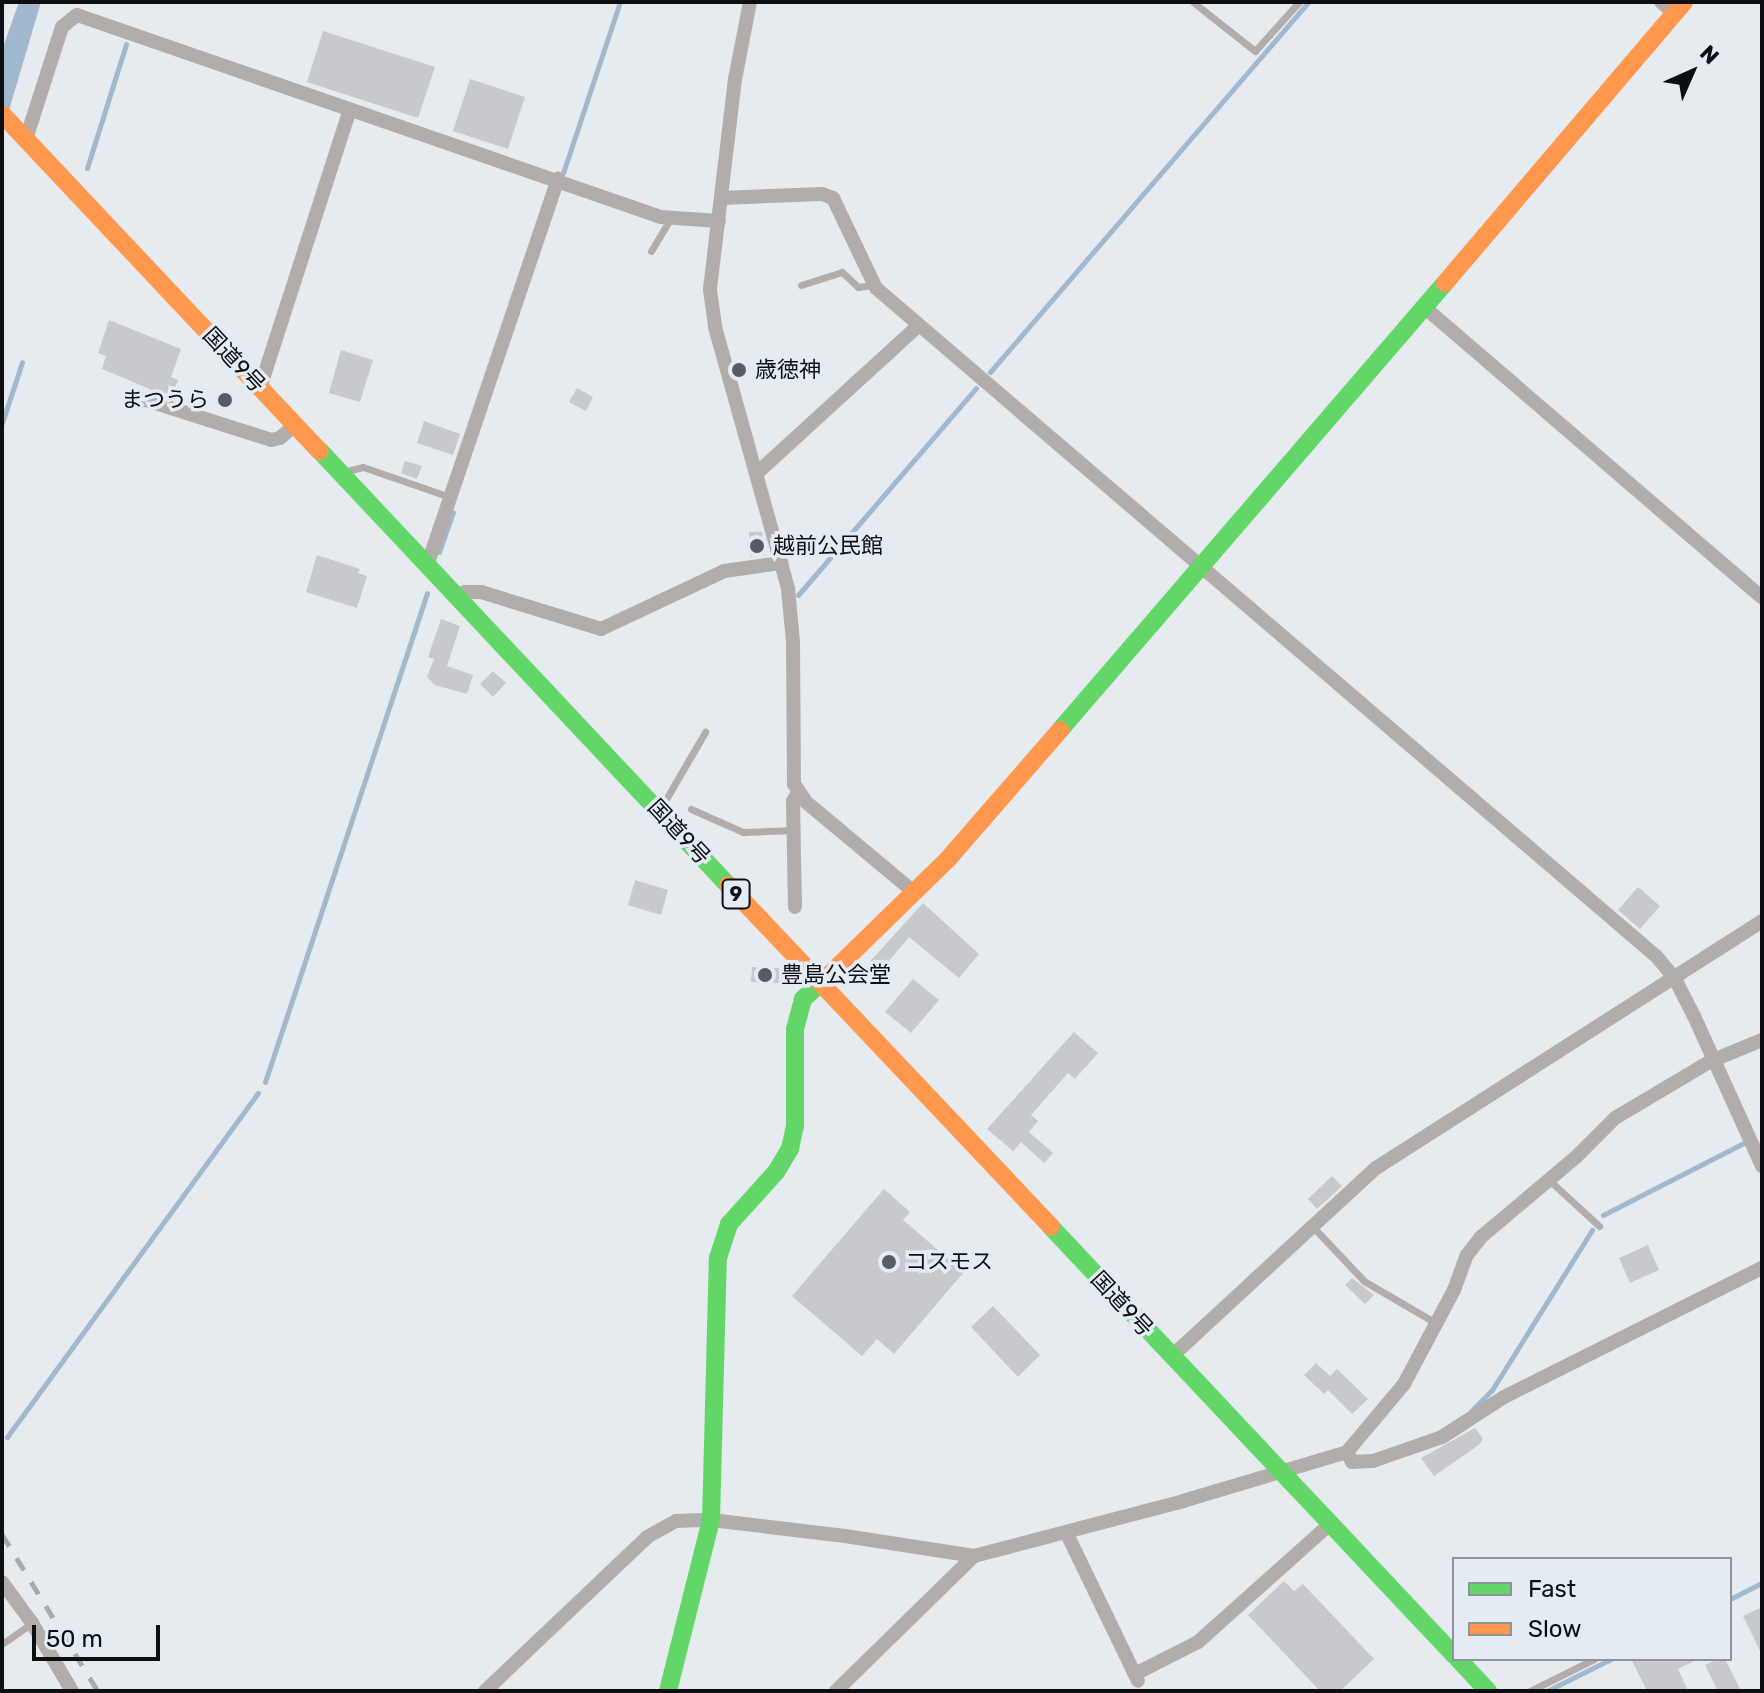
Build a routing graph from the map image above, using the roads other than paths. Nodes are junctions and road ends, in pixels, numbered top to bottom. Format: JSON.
{"nodes":[{"id":1,"x":750,"y":2,"type":"edge"},
{"id":2,"x":1193,"y":2,"type":"edge"},
{"id":3,"x":1299,"y":2,"type":"edge"},
{"id":4,"x":1673,"y":6,"type":"edge"},
{"id":5,"x":78,"y":9,"type":"edge"},
{"id":6,"x":350,"y":109,"type":"junction"},
{"id":7,"x":2,"y":114,"type":"edge"},
{"id":8,"x":22,"y":135,"type":"junction"},
{"id":9,"x":558,"y":179,"type":"junction"},
{"id":10,"x":721,"y":198,"type":"junction"},
{"id":11,"x":670,"y":219,"type":"junction"},
{"id":12,"x":719,"y":221,"type":"junction"},
{"id":13,"x":651,"y":251,"type":"dead end"},
{"id":14,"x":801,"y":285,"type":"dead end"},
{"id":15,"x":873,"y":285,"type":"junction"},
{"id":16,"x":1423,"y":306,"type":"junction"},
{"id":17,"x":918,"y":326,"type":"junction"},
{"id":18,"x":260,"y":388,"type":"junction"},
{"id":19,"x":146,"y":400,"type":"dead end"},
{"id":20,"x":295,"y":425,"type":"junction"},
{"id":21,"x":757,"y":473,"type":"junction"},
{"id":22,"x":342,"y":475,"type":"junction"},
{"id":23,"x":450,"y":497,"type":"junction"},
{"id":24,"x":781,"y":563,"type":"junction"},
{"id":25,"x":427,"y":566,"type":"junction"},
{"id":26,"x":1200,"y":567,"type":"junction"},
{"id":27,"x":457,"y":598,"type":"junction"},
{"id":28,"x":1762,"y":598,"type":"edge"},
{"id":29,"x":705,"y":732,"type":"dead end"},
{"id":30,"x":798,"y":793,"type":"junction"},
{"id":31,"x":691,"y":809,"type":"dead end"},
{"id":32,"x":659,"y":811,"type":"junction"},
{"id":33,"x":794,"y":830,"type":"junction"},
{"id":34,"x":914,"y":892,"type":"junction"},
{"id":35,"x":795,"y":907,"type":"dead end"},
{"id":36,"x":1762,"y":921,"type":"edge"},
{"id":37,"x":1674,"y":977,"type":"junction"},
{"id":38,"x":821,"y":982,"type":"junction"},
{"id":39,"x":1762,"y":1040,"type":"edge"},
{"id":40,"x":1711,"y":1061,"type":"junction"},
{"id":41,"x":1762,"y":1166,"type":"edge"},
{"id":42,"x":1549,"y":1180,"type":"junction"},
{"id":43,"x":1311,"y":1226,"type":"junction"},
{"id":44,"x":1599,"y":1226,"type":"dead end"},
{"id":45,"x":1762,"y":1268,"type":"edge"},
{"id":46,"x":1436,"y":1323,"type":"junction"},
{"id":47,"x":1171,"y":1357,"type":"junction"},
{"id":48,"x":1347,"y":1452,"type":"junction"},
{"id":49,"x":1281,"y":1472,"type":"junction"},
{"id":50,"x":711,"y":1520,"type":"junction"},
{"id":51,"x":1330,"y":1524,"type":"junction"},
{"id":52,"x":1067,"y":1534,"type":"junction"},
{"id":53,"x":974,"y":1556,"type":"junction"},
{"id":54,"x":2,"y":1582,"type":"edge"},
{"id":55,"x":32,"y":1623,"type":"junction"},
{"id":56,"x":2,"y":1644,"type":"edge"},
{"id":57,"x":1452,"y":1653,"type":"edge"},
{"id":58,"x":1460,"y":1661,"type":"edge"},
{"id":59,"x":1590,"y":1661,"type":"edge"},
{"id":60,"x":72,"y":1691,"type":"edge"},
{"id":61,"x":485,"y":1691,"type":"edge"},
{"id":62,"x":668,"y":1691,"type":"edge"},
{"id":63,"x":836,"y":1691,"type":"edge"},
{"id":64,"x":1488,"y":1691,"type":"edge"},
{"id":65,"x":1530,"y":1691,"type":"edge"}],
"edges":[{"from":1,"to":10,"type":"street"},
{"from":2,"to":3,"type":"lane"},
{"from":4,"to":16,"type":"main road"},
{"from":5,"to":6,"type":"street"},
{"from":5,"to":8,"type":"street"},
{"from":6,"to":9,"type":"street"},
{"from":6,"to":18,"type":"street"},
{"from":7,"to":8,"type":"main road","name":"国道9号","number":"9"},
{"from":8,"to":18,"type":"main road","name":"国道9号","number":"9"},
{"from":9,"to":11,"type":"street"},
{"from":9,"to":23,"type":"street"},
{"from":10,"to":12,"type":"street"},
{"from":10,"to":15,"type":"street"},
{"from":11,"to":12,"type":"street"},
{"from":11,"to":13,"type":"lane"},
{"from":12,"to":21,"type":"street"},
{"from":14,"to":15,"type":"lane"},
{"from":15,"to":17,"type":"street"},
{"from":16,"to":26,"type":"main road"},
{"from":16,"to":28,"type":"street"},
{"from":17,"to":21,"type":"street"},
{"from":17,"to":26,"type":"street"},
{"from":18,"to":20,"type":"main road","name":"国道9号","number":"9"},
{"from":19,"to":20,"type":"street"},
{"from":20,"to":22,"type":"main road","name":"国道9号","number":"9"},
{"from":21,"to":24,"type":"street"},
{"from":22,"to":23,"type":"lane"},
{"from":22,"to":25,"type":"main road","name":"国道9号","number":"9"},
{"from":23,"to":25,"type":"street"},
{"from":24,"to":27,"type":"street"},
{"from":24,"to":30,"type":"street"},
{"from":25,"to":27,"type":"main road","name":"国道9号","number":"9"},
{"from":26,"to":34,"type":"main road"},
{"from":26,"to":37,"type":"street"},
{"from":27,"to":32,"type":"main road","name":"国道9号","number":"9"},
{"from":29,"to":32,"type":"lane"},
{"from":30,"to":33,"type":"street"},
{"from":30,"to":34,"type":"street"},
{"from":31,"to":33,"type":"lane"},
{"from":32,"to":38,"type":"main road","name":"国道9号","number":"9"},
{"from":33,"to":35,"type":"street"},
{"from":34,"to":38,"type":"main road"},
{"from":36,"to":37,"type":"street"},
{"from":37,"to":40,"type":"street"},
{"from":37,"to":43,"type":"street"},
{"from":38,"to":47,"type":"main road","name":"国道9号","number":"9"},
{"from":38,"to":50,"type":"main road"},
{"from":39,"to":40,"type":"street"},
{"from":40,"to":41,"type":"street"},
{"from":40,"to":42,"type":"street"},
{"from":42,"to":44,"type":"lane"},
{"from":42,"to":46,"type":"street"},
{"from":43,"to":46,"type":"lane"},
{"from":43,"to":47,"type":"street"},
{"from":45,"to":48,"type":"street"},
{"from":46,"to":48,"type":"street"},
{"from":47,"to":49,"type":"main road","name":"国道9号","number":"9"},
{"from":48,"to":49,"type":"street"},
{"from":49,"to":51,"type":"main road","name":"国道9号","number":"9"},
{"from":49,"to":52,"type":"street"},
{"from":50,"to":53,"type":"street"},
{"from":50,"to":61,"type":"street"},
{"from":50,"to":62,"type":"main road"},
{"from":51,"to":52,"type":"street"},
{"from":51,"to":57,"type":"main road","name":"国道9号","number":"9"},
{"from":52,"to":53,"type":"street"},
{"from":53,"to":63,"type":"street"},
{"from":54,"to":55,"type":"street"},
{"from":55,"to":56,"type":"lane"},
{"from":55,"to":60,"type":"street"},
{"from":58,"to":64,"type":"main road","name":"国道9号","number":"9"},
{"from":59,"to":65,"type":"lane"}]}
